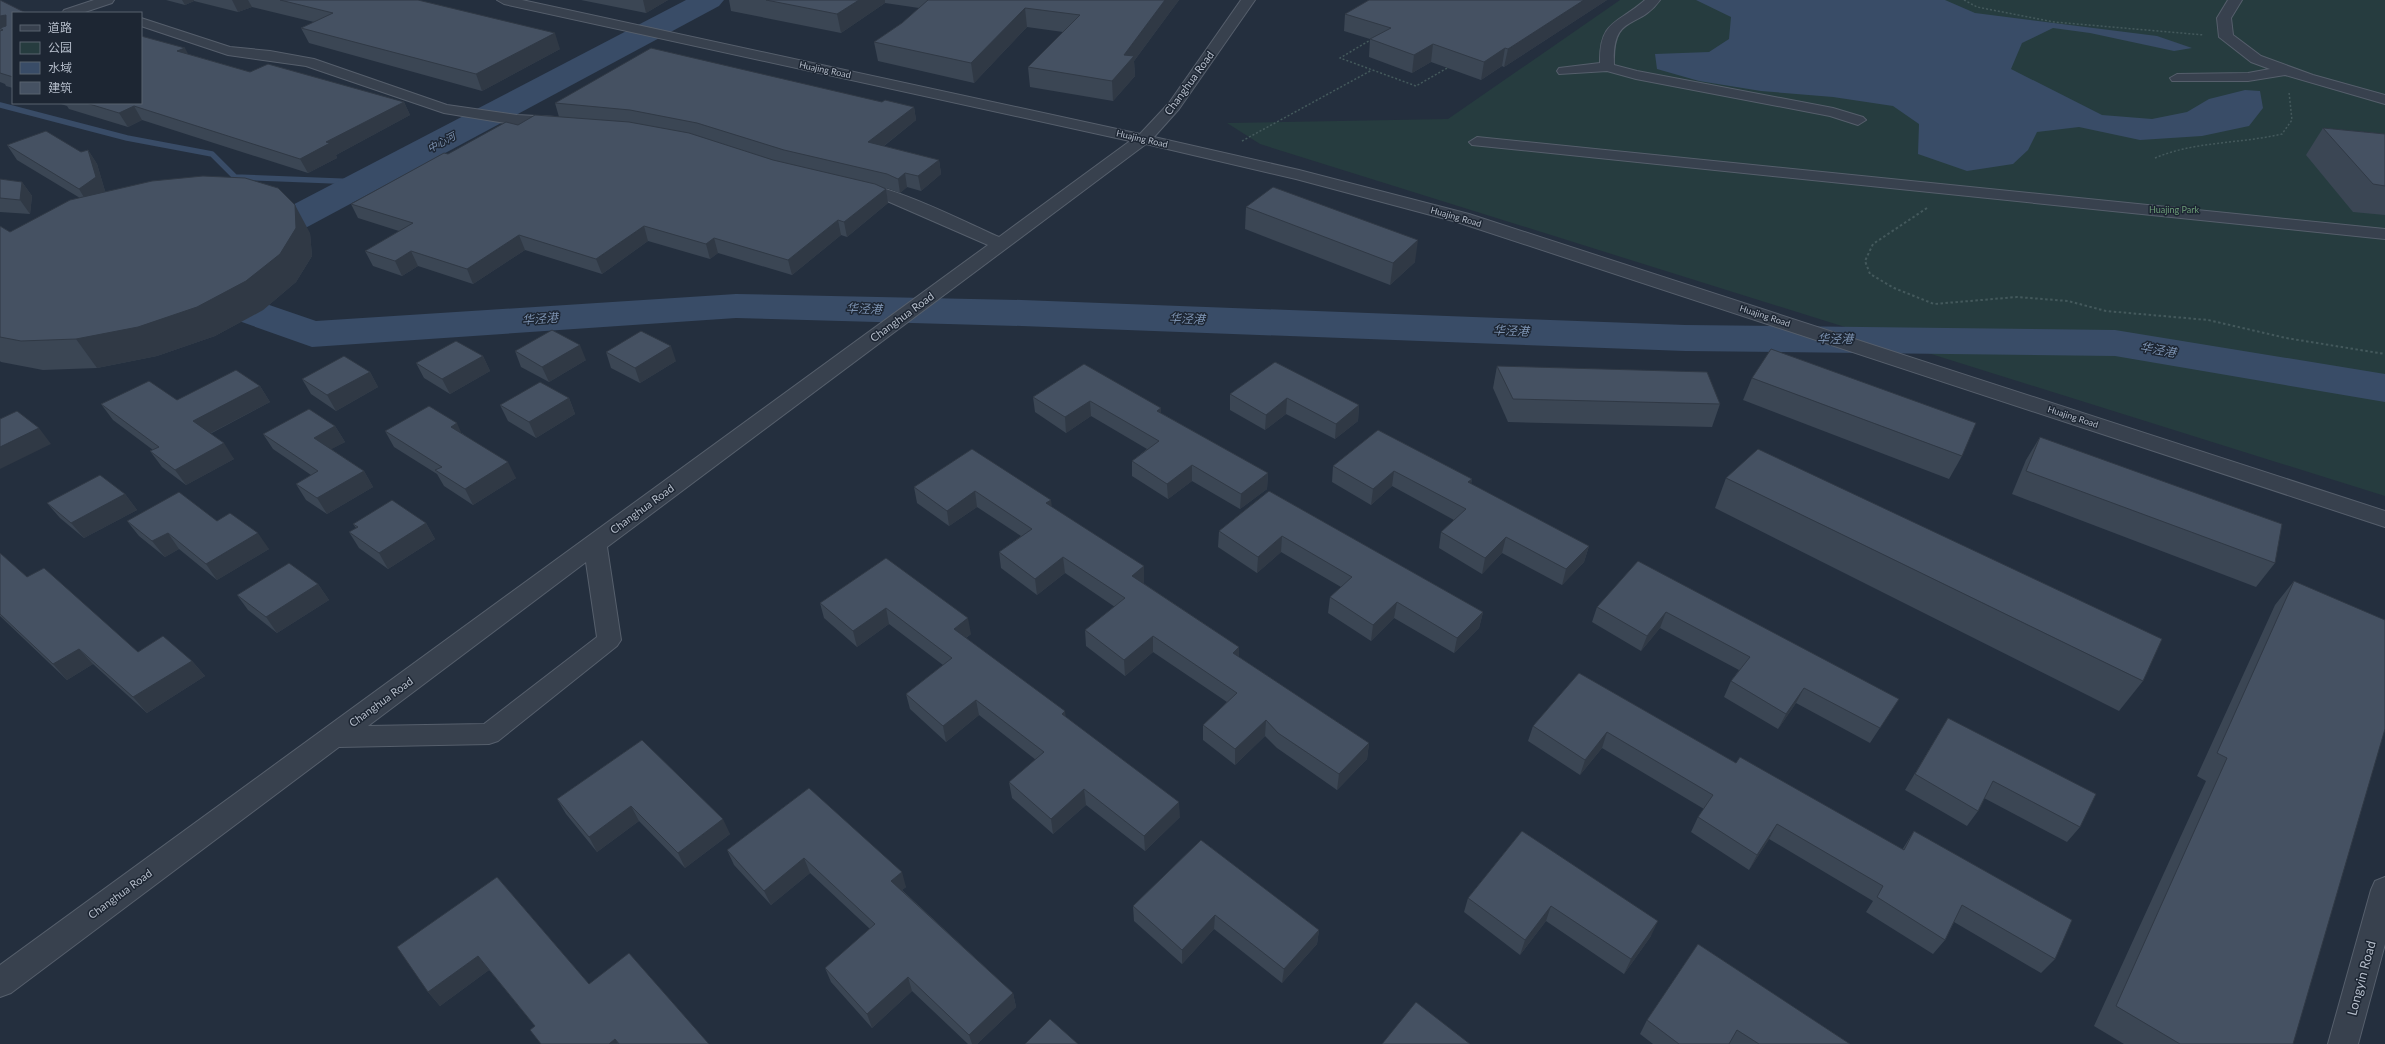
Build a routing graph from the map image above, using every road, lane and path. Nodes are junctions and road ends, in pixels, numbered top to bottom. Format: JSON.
{"nodes":[{"id":1,"x":107,"y":0,"type":"edge"},
{"id":2,"x":504,"y":0,"type":"edge"},
{"id":3,"x":1248,"y":0,"type":"edge"},
{"id":4,"x":1653,"y":0,"type":"edge"},
{"id":5,"x":1964,"y":0,"type":"edge"},
{"id":6,"x":2235,"y":0,"type":"edge"},
{"id":7,"x":92,"y":5,"type":"junction"},
{"id":8,"x":72,"y":12,"type":"edge"},
{"id":9,"x":112,"y":12,"type":"edge"},
{"id":10,"x":142,"y":22,"type":"edge"},
{"id":11,"x":2226,"y":37,"type":"junction"},
{"id":12,"x":1373,"y":39,"type":"edge"},
{"id":13,"x":1452,"y":65,"type":"edge"},
{"id":14,"x":1607,"y":67,"type":"junction"},
{"id":15,"x":1372,"y":70,"type":"junction"},
{"id":16,"x":2287,"y":70,"type":"junction"},
{"id":17,"x":1564,"y":72,"type":"dead end"},
{"id":18,"x":2271,"y":73,"type":"junction"},
{"id":19,"x":2177,"y":78,"type":"dead end"},
{"id":20,"x":2385,"y":100,"type":"edge"},
{"id":21,"x":1858,"y":120,"type":"dead end"},
{"id":22,"x":568,"y":124,"type":"edge"},
{"id":23,"x":1143,"y":139,"type":"junction"},
{"id":24,"x":1477,"y":142,"type":"dead end"},
{"id":25,"x":1215,"y":156,"type":"junction"},
{"id":26,"x":2155,"y":158,"type":"dead end"},
{"id":27,"x":844,"y":184,"type":"edge"},
{"id":28,"x":1930,"y":206,"type":"dead end"},
{"id":29,"x":2385,"y":234,"type":"edge"},
{"id":30,"x":1001,"y":244,"type":"junction"},
{"id":31,"x":2385,"y":354,"type":"edge"},
{"id":32,"x":2385,"y":519,"type":"edge"},
{"id":33,"x":596,"y":543,"type":"junction"},
{"id":34,"x":334,"y":737,"type":"junction"},
{"id":35,"x":2385,"y":890,"type":"edge"},
{"id":36,"x":0,"y":983,"type":"edge"},
{"id":37,"x":2343,"y":1044,"type":"edge"}],
"edges":[{"from":1,"to":7,"type":"street"},
{"from":2,"to":23,"type":"street","name":"Huajing Road"},
{"from":3,"to":23,"type":"street","name":"Changhua Road"},
{"from":4,"to":14,"type":"street"},
{"from":5,"to":11,"type":"path"},
{"from":6,"to":11,"type":"street"},
{"from":7,"to":8,"type":"street"},
{"from":7,"to":9,"type":"street"},
{"from":10,"to":22,"type":"street"},
{"from":11,"to":16,"type":"street"},
{"from":12,"to":15,"type":"path"},
{"from":13,"to":15,"type":"path"},
{"from":14,"to":17,"type":"street"},
{"from":14,"to":21,"type":"street"},
{"from":15,"to":25,"type":"path"},
{"from":16,"to":18,"type":"street"},
{"from":16,"to":20,"type":"street"},
{"from":18,"to":19,"type":"street"},
{"from":18,"to":26,"type":"path"},
{"from":23,"to":25,"type":"street","name":"Huajing Road"},
{"from":23,"to":30,"type":"street","name":"Changhua Road"},
{"from":24,"to":29,"type":"street"},
{"from":25,"to":32,"type":"street","name":"Huajing Road"},
{"from":27,"to":30,"type":"street"},
{"from":28,"to":31,"type":"path"},
{"from":30,"to":33,"type":"street","name":"Changhua Road"},
{"from":33,"to":34,"type":"street","name":"Changhua Road"},
{"from":33,"to":34,"type":"street"},
{"from":34,"to":36,"type":"street","name":"Changhua Road"},
{"from":35,"to":37,"type":"street","name":"Longyin Road"}]}
